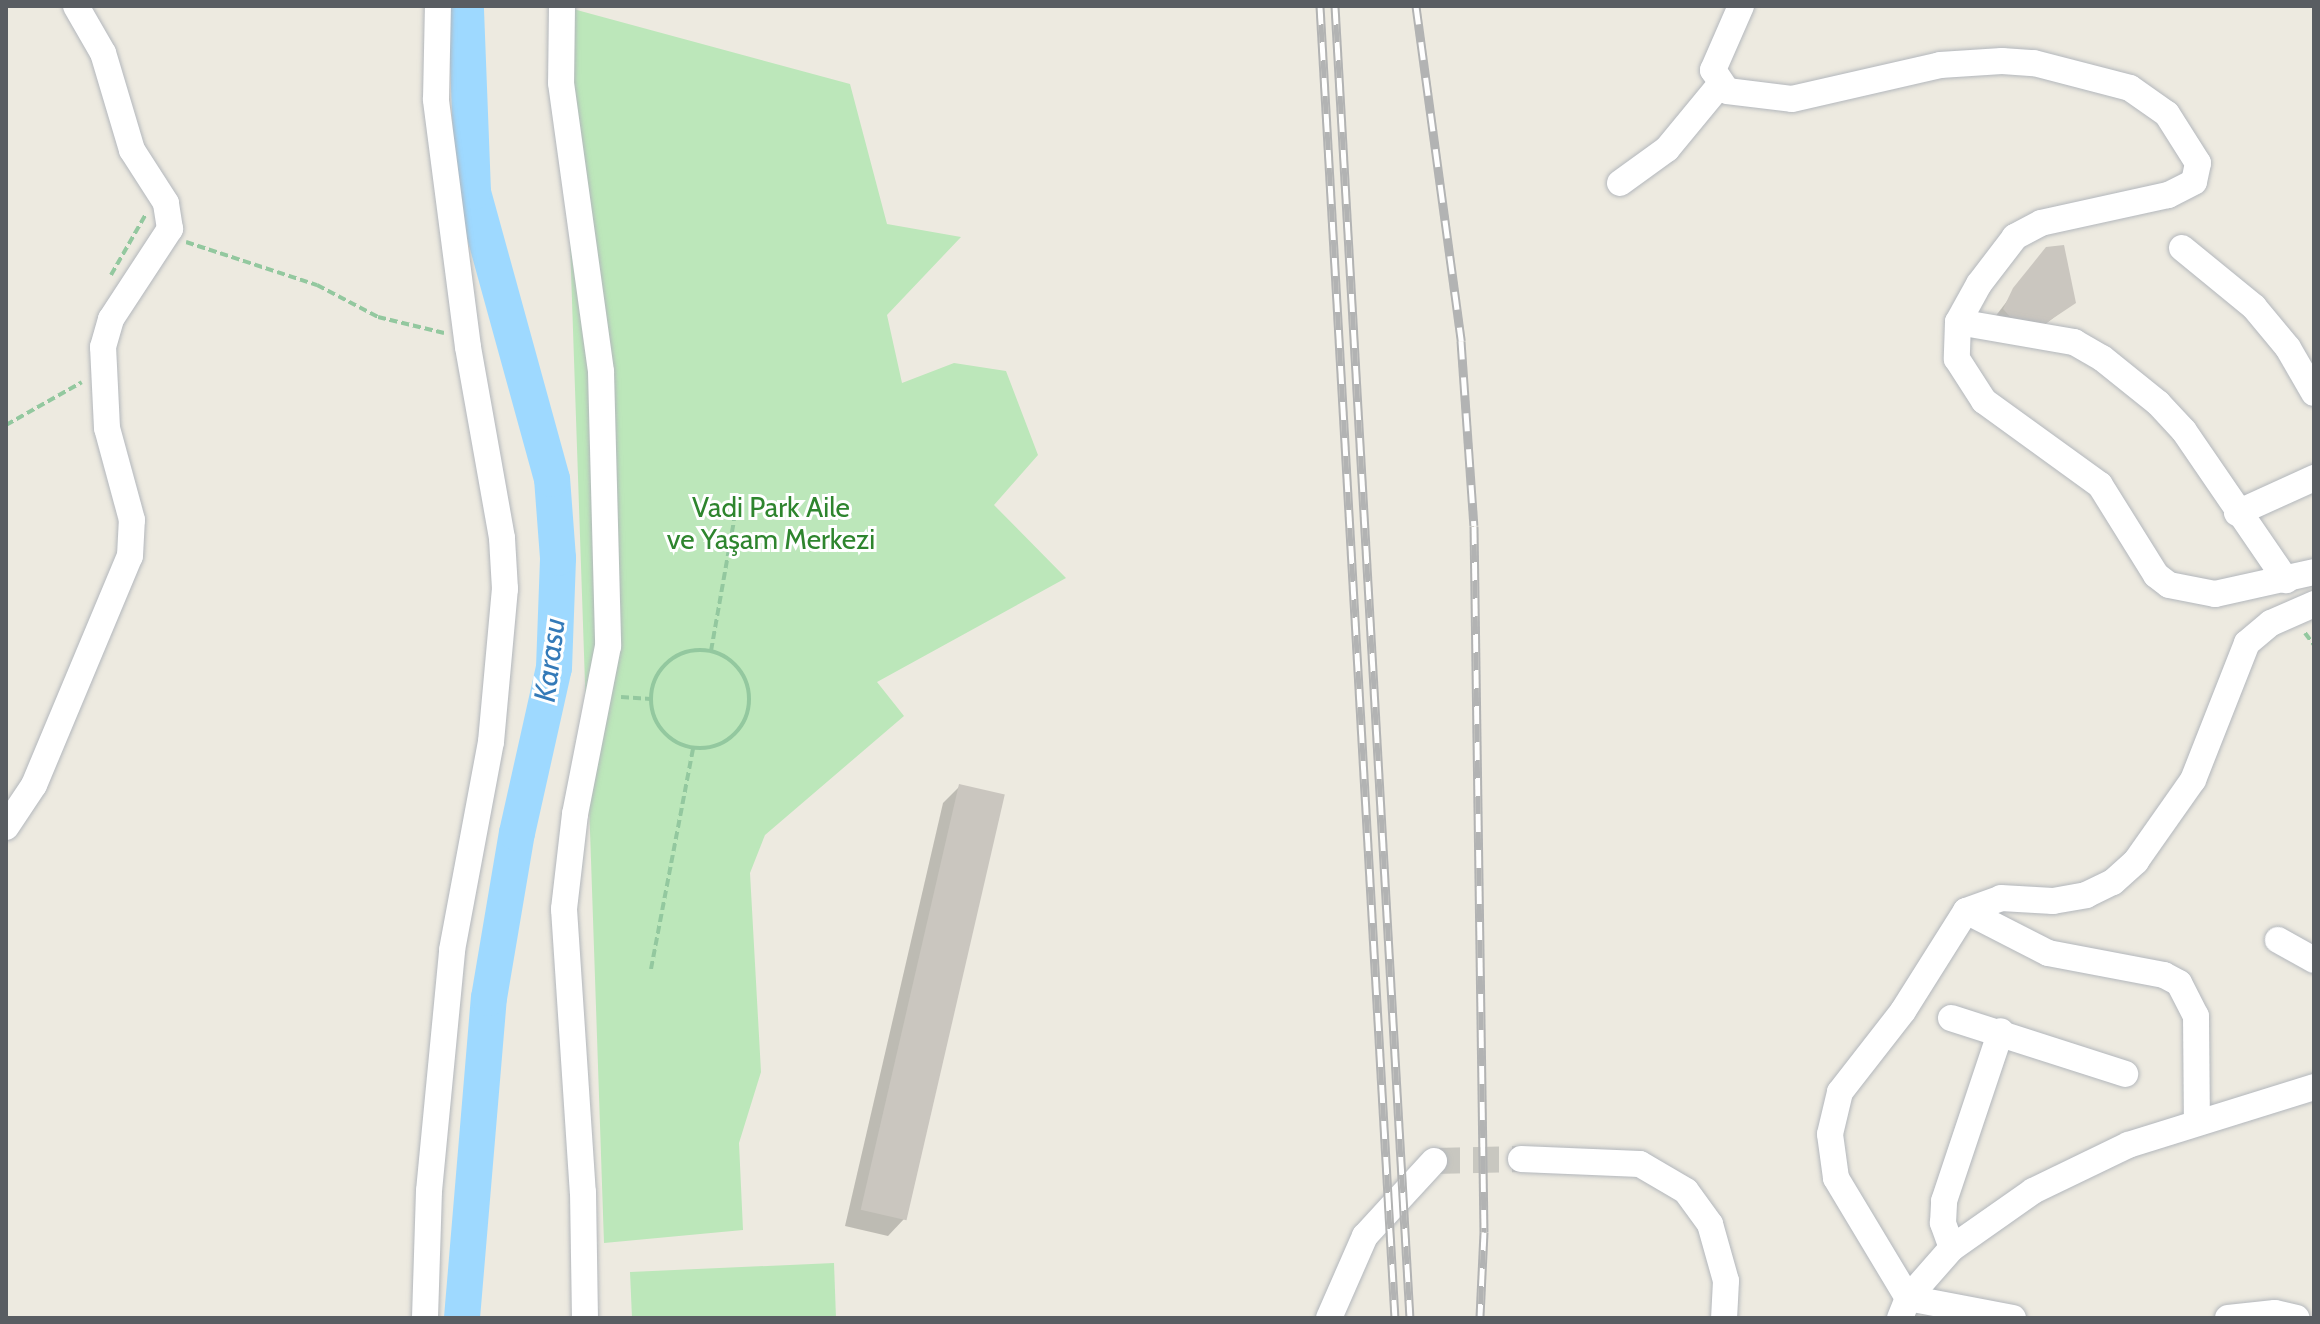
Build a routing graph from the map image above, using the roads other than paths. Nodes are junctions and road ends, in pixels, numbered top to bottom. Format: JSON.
{"nodes":[{"id":1,"x":76,"y":6,"type":"edge"},
{"id":2,"x":438,"y":6,"type":"edge"},
{"id":3,"x":562,"y":6,"type":"edge"},
{"id":4,"x":1741,"y":6,"type":"edge"},
{"id":5,"x":1719,"y":86,"type":"junction"},
{"id":6,"x":1620,"y":183,"type":"dead end"},
{"id":7,"x":2182,"y":248,"type":"dead end"},
{"id":8,"x":1958,"y":322,"type":"junction"},
{"id":9,"x":2314,"y":393,"type":"edge"},
{"id":10,"x":2314,"y":478,"type":"edge"},
{"id":11,"x":2237,"y":513,"type":"junction"},
{"id":12,"x":2314,"y":572,"type":"edge"},
{"id":13,"x":2286,"y":580,"type":"junction"},
{"id":14,"x":2314,"y":604,"type":"edge"},
{"id":15,"x":6,"y":827,"type":"edge"},
{"id":16,"x":1966,"y":911,"type":"junction"},
{"id":17,"x":2278,"y":940,"type":"dead end"},
{"id":18,"x":2314,"y":960,"type":"edge"},
{"id":19,"x":1951,"y":1018,"type":"dead end"},
{"id":20,"x":2001,"y":1031,"type":"junction"},
{"id":21,"x":2125,"y":1074,"type":"dead end"},
{"id":22,"x":2314,"y":1087,"type":"edge"},
{"id":23,"x":2197,"y":1121,"type":"junction"},
{"id":24,"x":1521,"y":1159,"type":"tunnel mouth"},
{"id":25,"x":1434,"y":1161,"type":"dead end"},
{"id":26,"x":1952,"y":1248,"type":"junction"},
{"id":27,"x":1904,"y":1308,"type":"edge"},
{"id":28,"x":1995,"y":1316,"type":"edge"},
{"id":29,"x":425,"y":1318,"type":"edge"},
{"id":30,"x":585,"y":1318,"type":"edge"},
{"id":31,"x":1329,"y":1318,"type":"edge"},
{"id":32,"x":1724,"y":1318,"type":"edge"},
{"id":33,"x":2228,"y":1318,"type":"edge"},
{"id":34,"x":2296,"y":1318,"type":"edge"}],
"edges":[{"from":1,"to":15,"type":"street"},
{"from":2,"to":29,"type":"street"},
{"from":3,"to":30,"type":"street"},
{"from":4,"to":5,"type":"street"},
{"from":5,"to":6,"type":"street"},
{"from":5,"to":8,"type":"street"},
{"from":7,"to":9,"type":"street"},
{"from":8,"to":11,"type":"street"},
{"from":8,"to":13,"type":"street"},
{"from":10,"to":11,"type":"street"},
{"from":11,"to":13,"type":"street"},
{"from":12,"to":13,"type":"street"},
{"from":14,"to":16,"type":"street"},
{"from":16,"to":23,"type":"street"},
{"from":16,"to":27,"type":"street"},
{"from":17,"to":18,"type":"street"},
{"from":19,"to":20,"type":"street"},
{"from":20,"to":21,"type":"street"},
{"from":20,"to":26,"type":"street"},
{"from":22,"to":23,"type":"street"},
{"from":23,"to":26,"type":"street"},
{"from":24,"to":32,"type":"street"},
{"from":25,"to":31,"type":"street"},
{"from":26,"to":27,"type":"street"},
{"from":27,"to":28,"type":"street"},
{"from":33,"to":34,"type":"street"}]}
